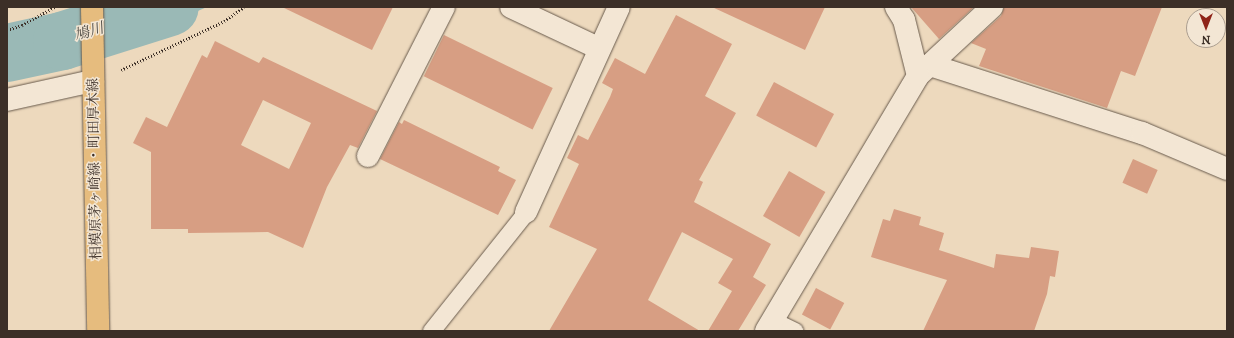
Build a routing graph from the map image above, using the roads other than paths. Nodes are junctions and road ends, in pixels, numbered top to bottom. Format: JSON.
{"nodes":[{"id":1,"x":92,"y":7,"type":"edge"},
{"id":2,"x":444,"y":7,"type":"edge"},
{"id":3,"x":511,"y":7,"type":"edge"},
{"id":4,"x":619,"y":7,"type":"edge"},
{"id":5,"x":896,"y":7,"type":"edge"},
{"id":6,"x":992,"y":7,"type":"edge"},
{"id":7,"x":598,"y":48,"type":"junction"},
{"id":8,"x":924,"y":70,"type":"junction"},
{"id":9,"x":92,"y":78,"type":"junction"},
{"id":10,"x":7,"y":100,"type":"edge"},
{"id":11,"x":368,"y":156,"type":"dead end"},
{"id":12,"x":1227,"y":168,"type":"edge"},
{"id":13,"x":526,"y":212,"type":"joint"},
{"id":14,"x":769,"y":326,"type":"edge"},
{"id":15,"x":98,"y":331,"type":"edge"},
{"id":16,"x":431,"y":331,"type":"edge"},
{"id":17,"x":796,"y":331,"type":"edge"}],
"edges":[{"from":1,"to":9,"type":"main road","name":"相模原茅ヶ崎線・町田厚木線"},
{"from":2,"to":11,"type":"street"},
{"from":3,"to":7,"type":"street"},
{"from":4,"to":7,"type":"street"},
{"from":5,"to":8,"type":"street"},
{"from":6,"to":8,"type":"street"},
{"from":7,"to":13,"type":"street"},
{"from":8,"to":12,"type":"street"},
{"from":8,"to":14,"type":"street"},
{"from":9,"to":10,"type":"street"},
{"from":9,"to":15,"type":"main road","name":"相模原茅ヶ崎線・町田厚木線"},
{"from":13,"to":16,"type":"lane"},
{"from":14,"to":17,"type":"lane"}]}
